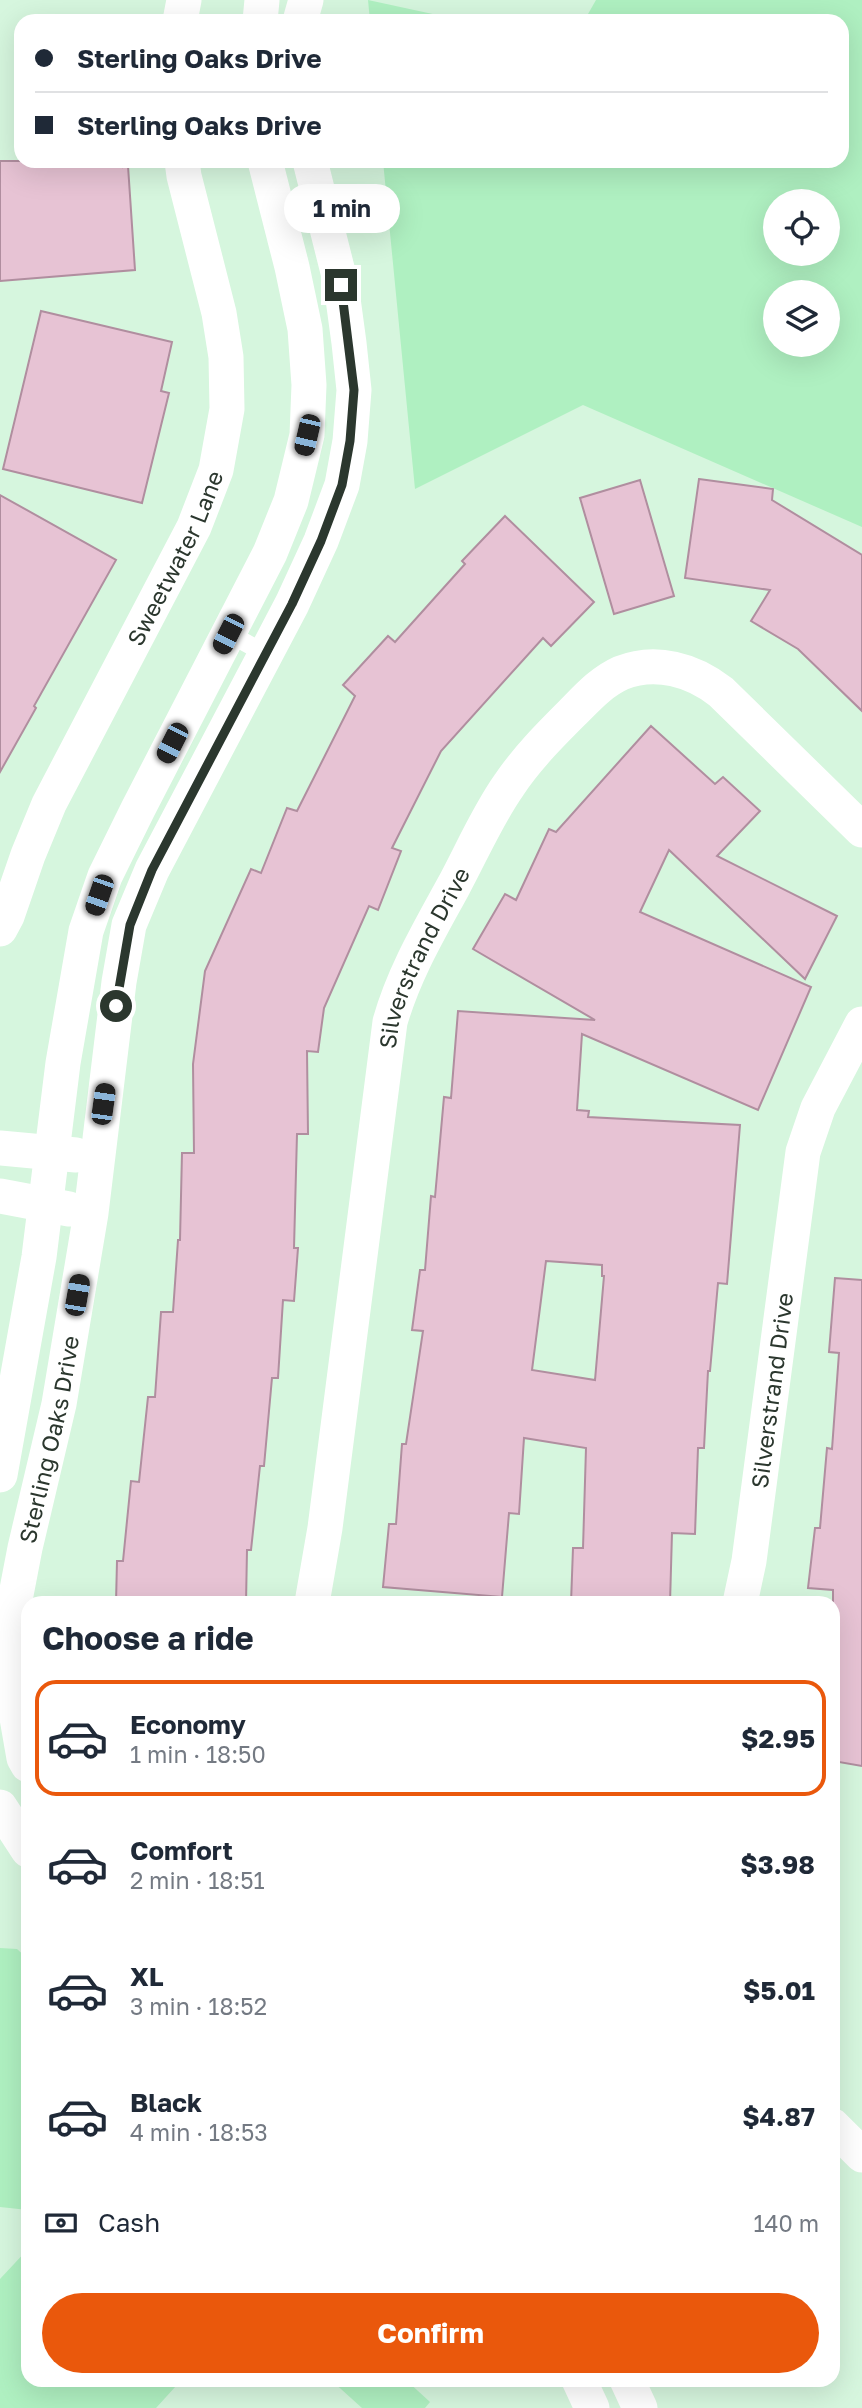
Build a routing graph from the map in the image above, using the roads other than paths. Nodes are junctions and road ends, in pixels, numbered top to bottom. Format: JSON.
{"nodes":[{"id":1,"x":183,"y":168,"type":"edge"},
{"id":2,"x":267,"y":168,"type":"edge"},
{"id":3,"x":312,"y":168,"type":"edge"},
{"id":4,"x":228,"y":634,"type":"junction"},
{"id":5,"x":266,"y":654,"type":"junction"},
{"id":6,"x":862,"y":830,"type":"edge"},
{"id":7,"x":0,"y":929,"type":"edge"},
{"id":8,"x":862,"y":1024,"type":"edge"},
{"id":9,"x":0,"y":1148,"type":"edge"},
{"id":10,"x":52,"y":1153,"type":"junction"},
{"id":11,"x":97,"y":1157,"type":"junction"},
{"id":12,"x":0,"y":1196,"type":"edge"},
{"id":13,"x":46,"y":1205,"type":"junction"},
{"id":14,"x":91,"y":1213,"type":"junction"},
{"id":15,"x":0,"y":1475,"type":"edge"},
{"id":16,"x":313,"y":1596,"type":"edge"},
{"id":17,"x":742,"y":1596,"type":"edge"},
{"id":18,"x":6,"y":1690,"type":"edge"},
{"id":19,"x":17,"y":1762,"type":"edge"},
{"id":20,"x":0,"y":1807,"type":"edge"},
{"id":21,"x":21,"y":1839,"type":"edge"},
{"id":22,"x":840,"y":2133,"type":"edge"},
{"id":23,"x":862,"y":2155,"type":"edge"},
{"id":24,"x":582,"y":2387,"type":"edge"},
{"id":25,"x":630,"y":2387,"type":"edge"},
{"id":26,"x":592,"y":2408,"type":"edge"},
{"id":27,"x":640,"y":2408,"type":"edge"}],
"edges":[{"from":1,"to":7,"type":"street","name":"Sweetwater Lane"},
{"from":2,"to":4,"type":"street","name":"Sterling Oaks Drive"},
{"from":3,"to":5,"type":"street","name":"Sterling Oaks Drive"},
{"from":4,"to":5,"type":"lane"},
{"from":4,"to":10,"type":"street","name":"Sterling Oaks Drive"},
{"from":5,"to":11,"type":"street","name":"Sterling Oaks Drive"},
{"from":6,"to":16,"type":"street","name":"Silverstrand Drive"},
{"from":8,"to":17,"type":"street","name":"Silverstrand Drive"},
{"from":9,"to":10,"type":"street"},
{"from":10,"to":11,"type":"street"},
{"from":10,"to":13,"type":"street","name":"Sterling Oaks Drive"},
{"from":11,"to":14,"type":"street","name":"Sterling Oaks Drive"},
{"from":12,"to":13,"type":"street"},
{"from":13,"to":14,"type":"street"},
{"from":13,"to":15,"type":"street","name":"Sterling Oaks Drive"},
{"from":14,"to":18,"type":"street","name":"Sterling Oaks Drive"},
{"from":18,"to":19,"type":"street","name":"Sterling Oaks Drive"},
{"from":20,"to":21,"type":"street"},
{"from":22,"to":23,"type":"street"},
{"from":24,"to":26,"type":"street"},
{"from":25,"to":27,"type":"street"}]}
